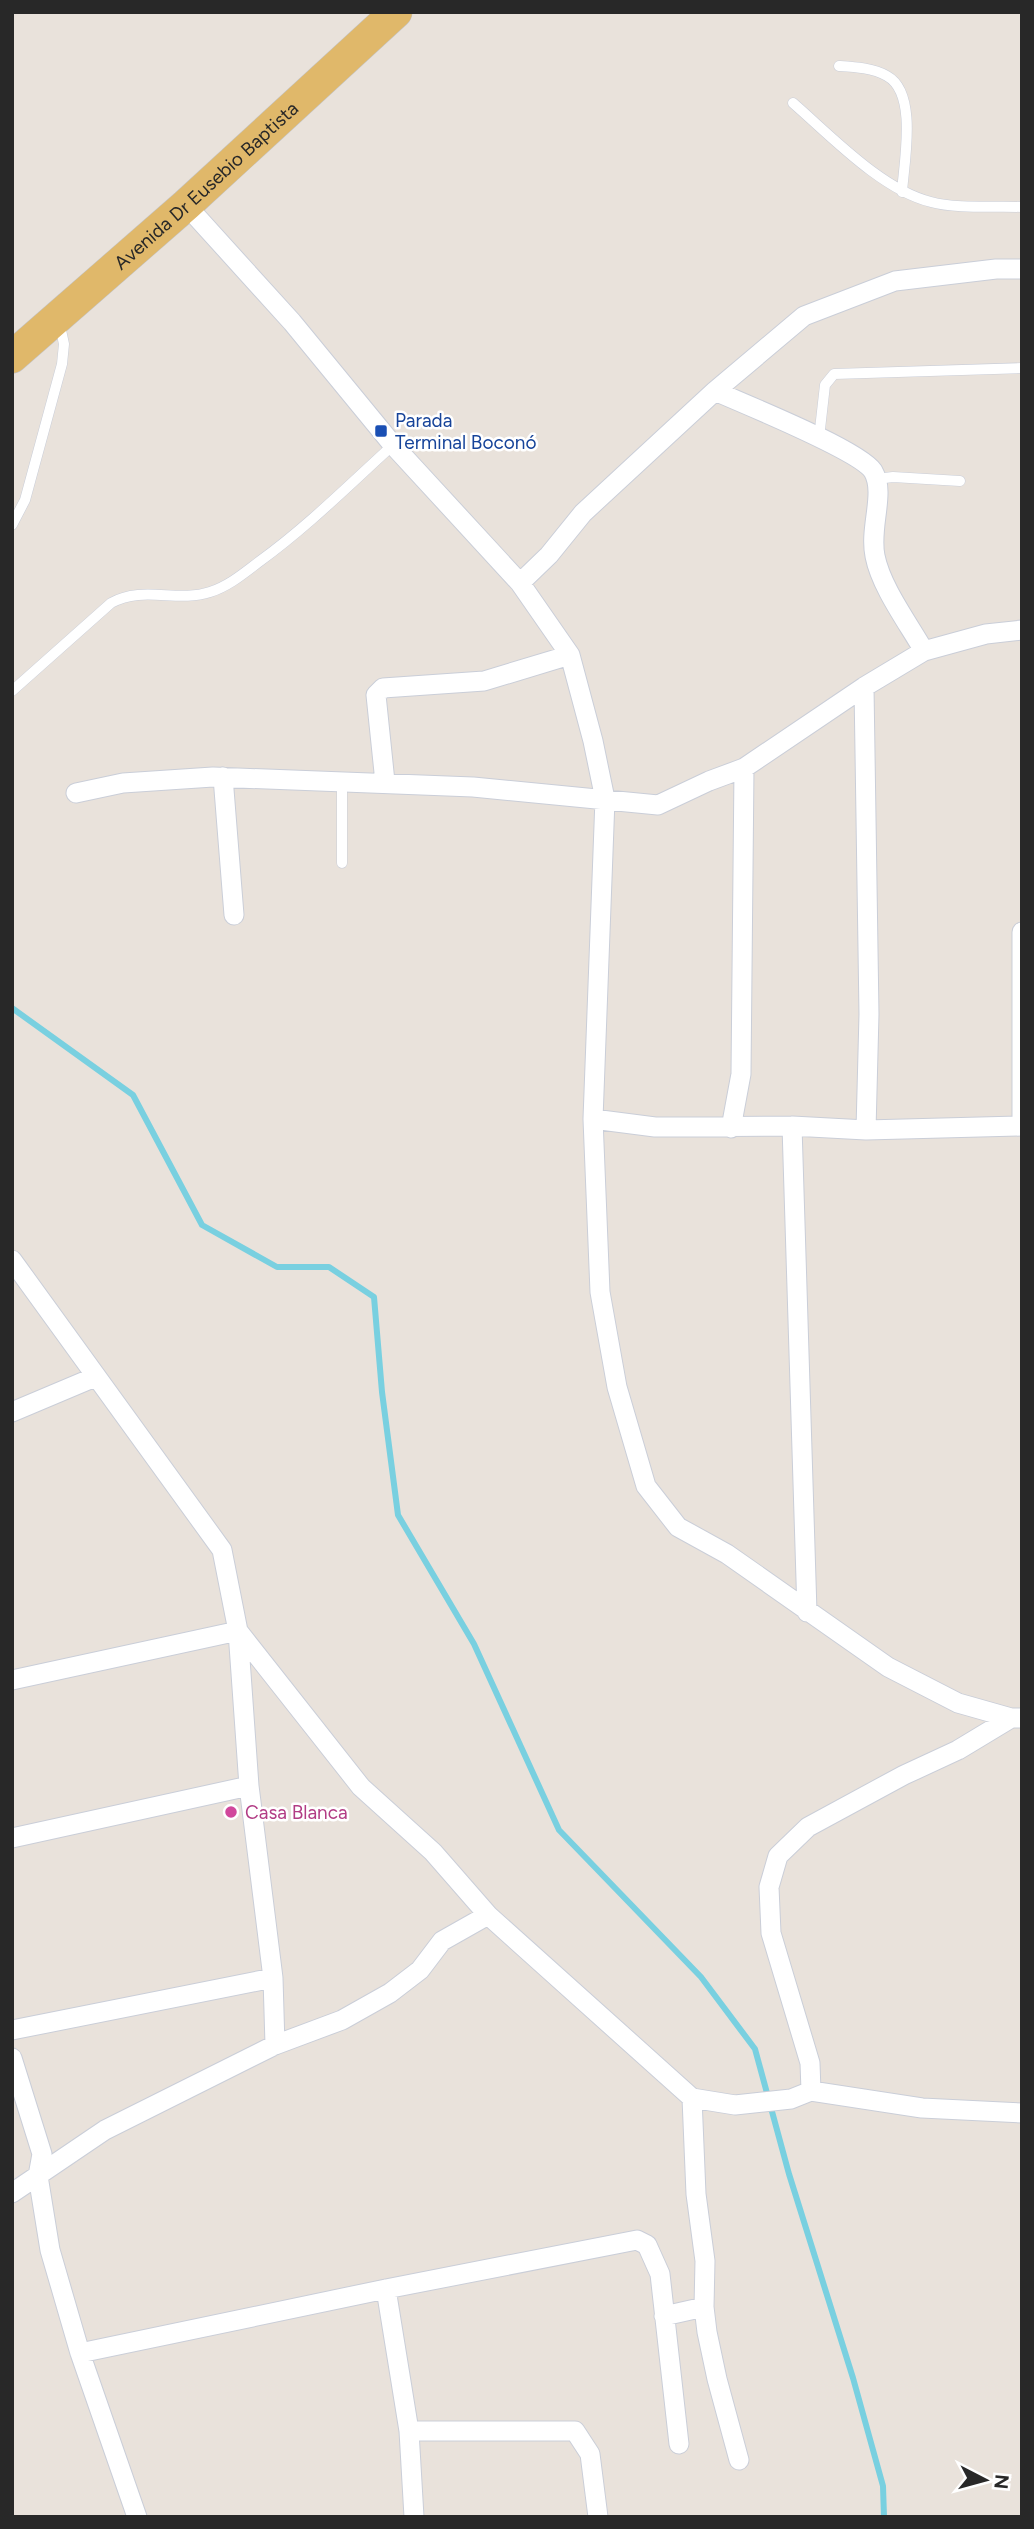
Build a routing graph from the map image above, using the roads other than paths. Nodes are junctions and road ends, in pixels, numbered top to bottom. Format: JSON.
{"nodes":[{"id":1,"x":396,"y":12,"type":"edge"},
{"id":2,"x":839,"y":66,"type":"dead end"},
{"id":3,"x":793,"y":103,"type":"dead end"},
{"id":4,"x":902,"y":192,"type":"junction"},
{"id":5,"x":186,"y":205,"type":"junction"},
{"id":6,"x":1022,"y":207,"type":"edge"},
{"id":7,"x":1022,"y":269,"type":"edge"},
{"id":8,"x":57,"y":315,"type":"junction"},
{"id":9,"x":12,"y":356,"type":"edge"},
{"id":10,"x":1022,"y":368,"type":"edge"},
{"id":11,"x":715,"y":391,"type":"junction"},
{"id":12,"x":819,"y":439,"type":"junction"},
{"id":13,"x":393,"y":445,"type":"junction"},
{"id":14,"x":876,"y":479,"type":"junction"},
{"id":15,"x":960,"y":481,"type":"dead end"},
{"id":16,"x":12,"y":525,"type":"edge"},
{"id":17,"x":520,"y":583,"type":"junction"},
{"id":18,"x":1022,"y":630,"type":"edge"},
{"id":19,"x":924,"y":651,"type":"junction"},
{"id":20,"x":570,"y":655,"type":"junction"},
{"id":21,"x":864,"y":687,"type":"junction"},
{"id":22,"x":12,"y":691,"type":"edge"},
{"id":23,"x":744,"y":768,"type":"junction"},
{"id":24,"x":223,"y":777,"type":"junction"},
{"id":25,"x":342,"y":781,"type":"junction"},
{"id":26,"x":385,"y":782,"type":"junction"},
{"id":27,"x":76,"y":793,"type":"dead end"},
{"id":28,"x":605,"y":799,"type":"junction"},
{"id":29,"x":342,"y":863,"type":"dead end"},
{"id":30,"x":234,"y":915,"type":"dead end"},
{"id":31,"x":1022,"y":932,"type":"edge"},
{"id":32,"x":1021,"y":1014,"type":"edge"},
{"id":33,"x":593,"y":1119,"type":"junction"},
{"id":34,"x":792,"y":1126,"type":"junction"},
{"id":35,"x":1022,"y":1126,"type":"edge"},
{"id":36,"x":731,"y":1128,"type":"junction"},
{"id":37,"x":866,"y":1130,"type":"junction"},
{"id":38,"x":12,"y":1260,"type":"edge"},
{"id":39,"x":95,"y":1377,"type":"junction"},
{"id":40,"x":12,"y":1412,"type":"edge"},
{"id":41,"x":807,"y":1612,"type":"junction"},
{"id":42,"x":238,"y":1632,"type":"junction"},
{"id":43,"x":12,"y":1680,"type":"edge"},
{"id":44,"x":1016,"y":1718,"type":"edge"},
{"id":45,"x":249,"y":1786,"type":"junction"},
{"id":46,"x":12,"y":1838,"type":"edge"},
{"id":47,"x":488,"y":1914,"type":"junction"},
{"id":48,"x":273,"y":1978,"type":"junction"},
{"id":49,"x":12,"y":2030,"type":"edge"},
{"id":50,"x":275,"y":2045,"type":"junction"},
{"id":51,"x":12,"y":2058,"type":"edge"},
{"id":52,"x":811,"y":2091,"type":"junction"},
{"id":53,"x":692,"y":2098,"type":"junction"},
{"id":54,"x":1022,"y":2113,"type":"edge"},
{"id":55,"x":38,"y":2176,"type":"junction"},
{"id":56,"x":12,"y":2193,"type":"edge"},
{"id":57,"x":386,"y":2289,"type":"junction"},
{"id":58,"x":704,"y":2307,"type":"junction"},
{"id":59,"x":664,"y":2316,"type":"junction"},
{"id":60,"x":80,"y":2353,"type":"junction"},
{"id":61,"x":409,"y":2431,"type":"junction"},
{"id":62,"x":679,"y":2444,"type":"dead end"},
{"id":63,"x":739,"y":2460,"type":"dead end"},
{"id":64,"x":137,"y":2517,"type":"edge"},
{"id":65,"x":414,"y":2517,"type":"edge"},
{"id":66,"x":598,"y":2517,"type":"edge"}],
"edges":[{"from":1,"to":5,"type":"main road","name":"Avenida Dr Eusebio Baptista"},
{"from":2,"to":4,"type":"lane"},
{"from":3,"to":4,"type":"lane"},
{"from":4,"to":6,"type":"lane"},
{"from":5,"to":8,"type":"main road","name":"Avenida Dr Eusebio Baptista"},
{"from":5,"to":13,"type":"street"},
{"from":7,"to":11,"type":"street"},
{"from":8,"to":9,"type":"main road","name":"Avenida Dr Eusebio Baptista"},
{"from":8,"to":16,"type":"lane"},
{"from":10,"to":12,"type":"lane"},
{"from":11,"to":12,"type":"street"},
{"from":11,"to":17,"type":"street"},
{"from":12,"to":14,"type":"street"},
{"from":13,"to":17,"type":"street"},
{"from":13,"to":22,"type":"lane"},
{"from":14,"to":15,"type":"lane"},
{"from":14,"to":19,"type":"street"},
{"from":17,"to":20,"type":"street"},
{"from":18,"to":19,"type":"street"},
{"from":19,"to":21,"type":"street"},
{"from":20,"to":26,"type":"street"},
{"from":20,"to":28,"type":"street"},
{"from":21,"to":23,"type":"street"},
{"from":21,"to":37,"type":"street"},
{"from":23,"to":28,"type":"street"},
{"from":23,"to":36,"type":"street"},
{"from":24,"to":25,"type":"street"},
{"from":24,"to":27,"type":"street"},
{"from":24,"to":30,"type":"street"},
{"from":25,"to":26,"type":"street"},
{"from":25,"to":29,"type":"lane"},
{"from":26,"to":28,"type":"street"},
{"from":28,"to":33,"type":"street"},
{"from":31,"to":32,"type":"street"},
{"from":32,"to":35,"type":"street"},
{"from":33,"to":36,"type":"street"},
{"from":33,"to":41,"type":"street"},
{"from":34,"to":36,"type":"street"},
{"from":34,"to":37,"type":"street"},
{"from":34,"to":41,"type":"street"},
{"from":35,"to":37,"type":"street"},
{"from":38,"to":39,"type":"street"},
{"from":39,"to":40,"type":"street"},
{"from":39,"to":42,"type":"street"},
{"from":41,"to":44,"type":"street"},
{"from":42,"to":43,"type":"street"},
{"from":42,"to":45,"type":"street"},
{"from":42,"to":47,"type":"street"},
{"from":44,"to":52,"type":"street"},
{"from":45,"to":46,"type":"street"},
{"from":45,"to":48,"type":"street"},
{"from":47,"to":50,"type":"street"},
{"from":47,"to":53,"type":"street"},
{"from":48,"to":49,"type":"street"},
{"from":48,"to":50,"type":"street"},
{"from":50,"to":55,"type":"street"},
{"from":51,"to":55,"type":"street"},
{"from":52,"to":53,"type":"street"},
{"from":52,"to":54,"type":"street"},
{"from":53,"to":58,"type":"street"},
{"from":55,"to":56,"type":"street"},
{"from":55,"to":60,"type":"street"},
{"from":57,"to":59,"type":"street"},
{"from":57,"to":60,"type":"street"},
{"from":57,"to":61,"type":"street"},
{"from":58,"to":59,"type":"street"},
{"from":58,"to":63,"type":"street"},
{"from":59,"to":62,"type":"street"},
{"from":60,"to":64,"type":"street"},
{"from":61,"to":65,"type":"street"},
{"from":61,"to":66,"type":"street"}]}
